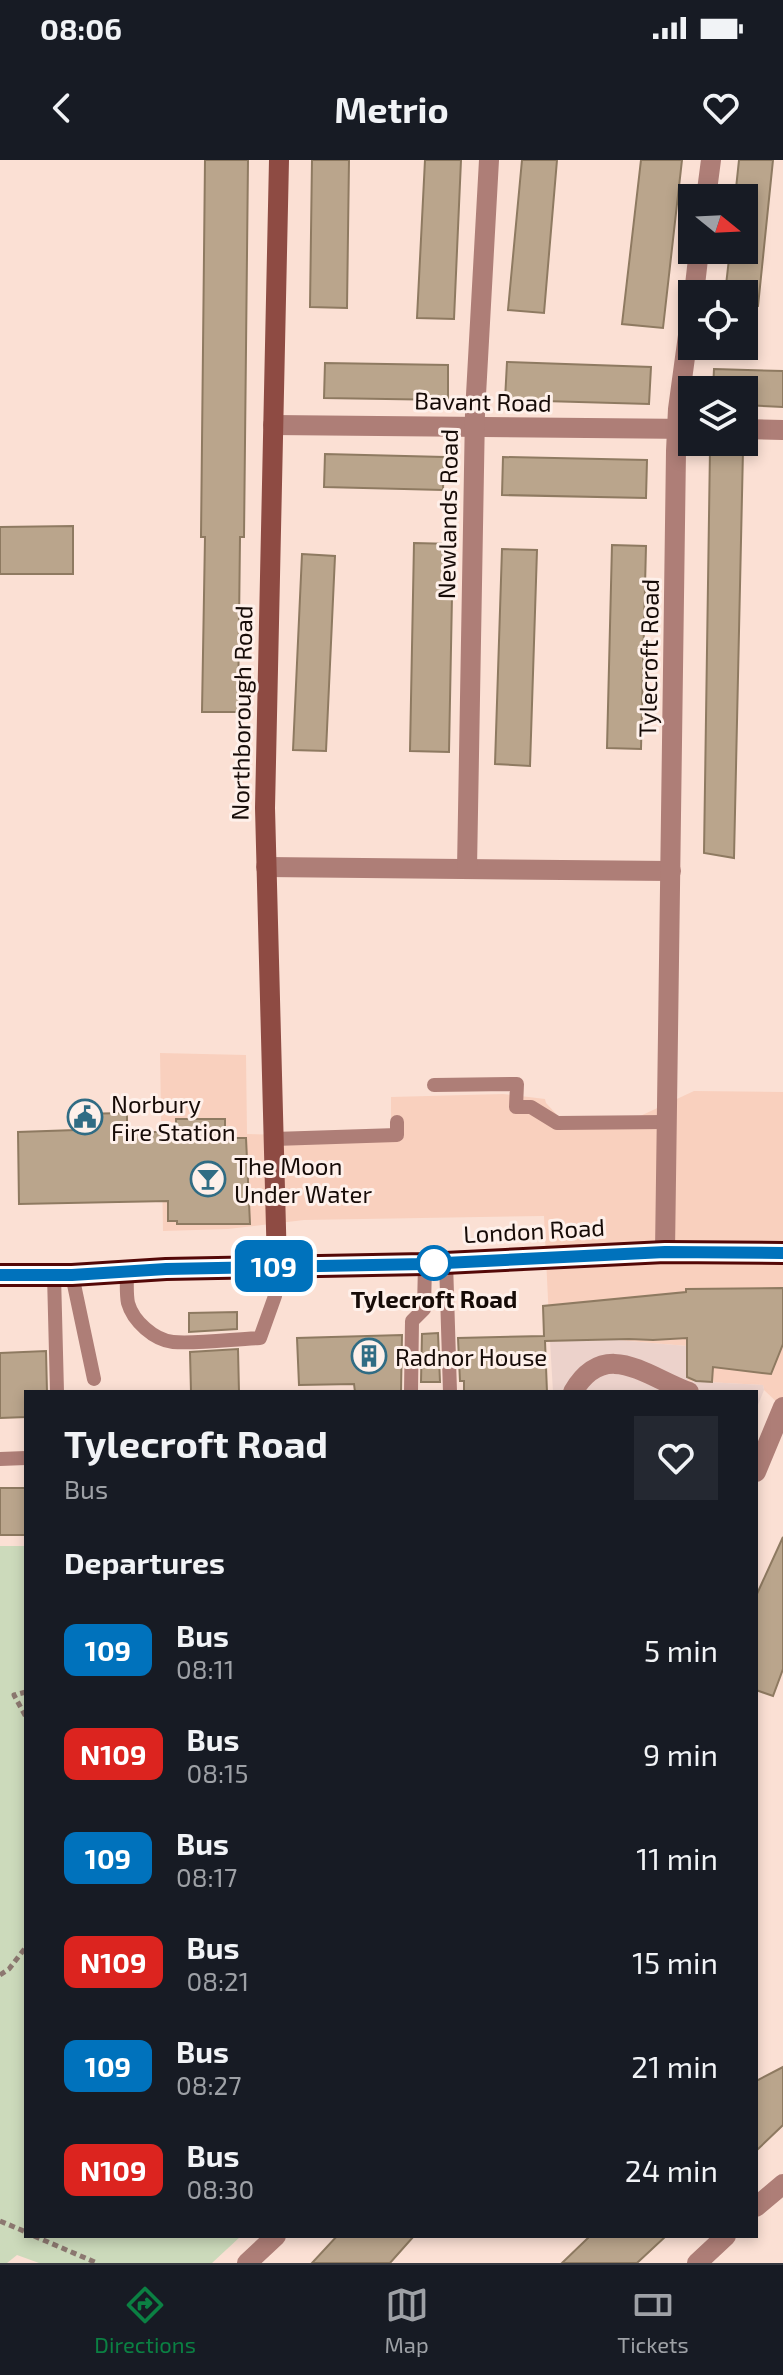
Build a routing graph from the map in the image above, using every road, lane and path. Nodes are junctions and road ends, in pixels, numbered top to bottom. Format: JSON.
{"nodes":[{"id":1,"x":279,"y":160,"type":"edge"},
{"id":2,"x":489,"y":160,"type":"edge"},
{"id":3,"x":711,"y":160,"type":"edge"},
{"id":4,"x":708,"y":184,"type":"edge"},
{"id":5,"x":273,"y":425,"type":"junction"},
{"id":6,"x":474,"y":426,"type":"junction"},
{"id":7,"x":678,"y":429,"type":"edge"},
{"id":8,"x":758,"y":429,"type":"edge"},
{"id":9,"x":783,"y":430,"type":"edge"},
{"id":10,"x":683,"y":456,"type":"edge"},
{"id":11,"x":266,"y":867,"type":"junction"},
{"id":12,"x":467,"y":869,"type":"junction"},
{"id":13,"x":671,"y":871,"type":"junction"},
{"id":14,"x":434,"y":1085,"type":"dead end"},
{"id":15,"x":397,"y":1122,"type":"dead end"},
{"id":16,"x":666,"y":1122,"type":"junction"},
{"id":17,"x":274,"y":1139,"type":"junction"},
{"id":18,"x":665,"y":1252,"type":"junction"},
{"id":19,"x":783,"y":1253,"type":"edge"},
{"id":20,"x":435,"y":1263,"type":"junction"},
{"id":21,"x":277,"y":1266,"type":"junction"},
{"id":22,"x":127,"y":1272,"type":"junction"},
{"id":23,"x":0,"y":1275,"type":"edge"},
{"id":24,"x":63,"y":1275,"type":"junction"},
{"id":25,"x":94,"y":1379,"type":"dead end"},
{"id":26,"x":57,"y":1390,"type":"edge"},
{"id":27,"x":411,"y":1390,"type":"edge"},
{"id":28,"x":450,"y":1390,"type":"edge"},
{"id":29,"x":574,"y":1390,"type":"edge"},
{"id":30,"x":685,"y":1390,"type":"edge"},
{"id":31,"x":771,"y":1416,"type":"edge"},
{"id":32,"x":24,"y":1458,"type":"edge"},
{"id":33,"x":0,"y":1459,"type":"edge"},
{"id":34,"x":758,"y":1465,"type":"edge"},
{"id":35,"x":24,"y":1692,"type":"edge"},
{"id":36,"x":24,"y":1713,"type":"edge"},
{"id":37,"x":24,"y":1950,"type":"edge"},
{"id":38,"x":0,"y":1975,"type":"edge"},
{"id":39,"x":783,"y":2184,"type":"edge"},
{"id":40,"x":758,"y":2205,"type":"edge"},
{"id":41,"x":0,"y":2221,"type":"edge"},
{"id":42,"x":24,"y":2231,"type":"edge"},
{"id":43,"x":39,"y":2238,"type":"edge"},
{"id":44,"x":274,"y":2238,"type":"edge"},
{"id":45,"x":724,"y":2238,"type":"edge"},
{"id":46,"x":97,"y":2263,"type":"edge"},
{"id":47,"x":247,"y":2263,"type":"edge"},
{"id":48,"x":697,"y":2263,"type":"edge"}],
"edges":[{"from":1,"to":5,"type":"street","name":"Northborough Road"},
{"from":2,"to":6,"type":"street","name":"Newlands Road"},
{"from":3,"to":4,"type":"street"},
{"from":5,"to":6,"type":"street","name":"Bavant Road"},
{"from":5,"to":11,"type":"street","name":"Northborough Road"},
{"from":6,"to":7,"type":"street","name":"Bavant Road"},
{"from":6,"to":12,"type":"street","name":"Newlands Road"},
{"from":8,"to":9,"type":"street"},
{"from":10,"to":13,"type":"street","name":"Tylecroft Road"},
{"from":11,"to":12,"type":"street"},
{"from":11,"to":17,"type":"street","name":"Northborough Road"},
{"from":12,"to":13,"type":"street"},
{"from":13,"to":16,"type":"street","name":"Tylecroft Road"},
{"from":14,"to":16,"type":"lane"},
{"from":15,"to":17,"type":"lane"},
{"from":16,"to":18,"type":"street","name":"Tylecroft Road"},
{"from":17,"to":21,"type":"street","name":"Northborough Road"},
{"from":18,"to":19,"type":"highway","name":"London Road"},
{"from":18,"to":20,"type":"highway","name":"London Road"},
{"from":20,"to":21,"type":"highway","name":"London Road"},
{"from":20,"to":27,"type":"lane"},
{"from":20,"to":28,"type":"lane"},
{"from":21,"to":22,"type":"highway","name":"London Road"},
{"from":21,"to":22,"type":"lane"},
{"from":22,"to":24,"type":"highway","name":"London Road"},
{"from":23,"to":24,"type":"highway","name":"London Road"},
{"from":24,"to":25,"type":"lane"},
{"from":24,"to":26,"type":"lane"},
{"from":29,"to":30,"type":"street"},
{"from":31,"to":34,"type":"street"},
{"from":32,"to":33,"type":"lane"},
{"from":35,"to":36,"type":"path"},
{"from":37,"to":38,"type":"path"},
{"from":39,"to":40,"type":"street"},
{"from":41,"to":42,"type":"path"},
{"from":43,"to":46,"type":"path"},
{"from":44,"to":47,"type":"street"},
{"from":45,"to":48,"type":"street"}]}
